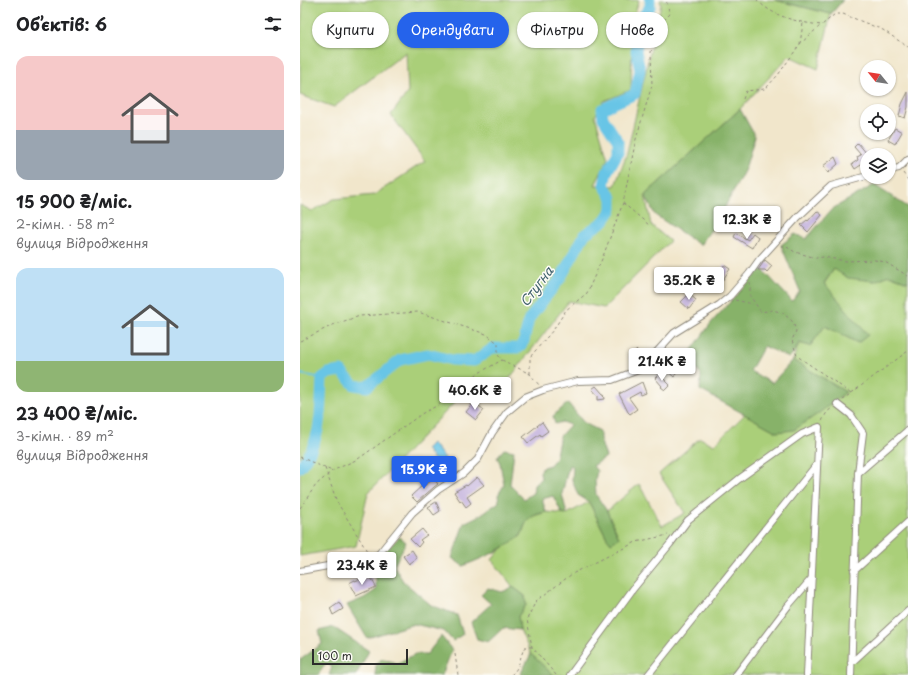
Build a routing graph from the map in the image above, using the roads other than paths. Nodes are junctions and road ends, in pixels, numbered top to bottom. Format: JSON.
{"nodes":[{"id":1,"x":908,"y":159,"type":"edge"},
{"id":2,"x":896,"y":169,"type":"edge"},
{"id":3,"x":860,"y":178,"type":"edge"},
{"id":4,"x":837,"y":404,"type":"road end"},
{"id":5,"x":908,"y":430,"type":"edge"},
{"id":6,"x":817,"y":464,"type":"junction"},
{"id":7,"x":858,"y":473,"type":"junction"},
{"id":8,"x":908,"y":522,"type":"edge"},
{"id":9,"x":300,"y":571,"type":"edge"},
{"id":10,"x":854,"y":571,"type":"junction"},
{"id":11,"x":812,"y":578,"type":"junction"},
{"id":12,"x":908,"y":611,"type":"edge"},
{"id":13,"x":852,"y":663,"type":"junction"},
{"id":14,"x":570,"y":675,"type":"edge"},
{"id":15,"x":648,"y":675,"type":"edge"},
{"id":16,"x":736,"y":675,"type":"edge"},
{"id":17,"x":807,"y":675,"type":"edge"},
{"id":18,"x":851,"y":675,"type":"edge"}],
"edges":[{"from":1,"to":2,"type":"street"},
{"from":3,"to":9,"type":"street"},
{"from":4,"to":7,"type":"street"},
{"from":5,"to":7,"type":"street"},
{"from":6,"to":11,"type":"street"},
{"from":6,"to":14,"type":"street"},
{"from":6,"to":15,"type":"street"},
{"from":7,"to":10,"type":"street"},
{"from":8,"to":10,"type":"street"},
{"from":10,"to":13,"type":"street"},
{"from":11,"to":16,"type":"street"},
{"from":11,"to":17,"type":"street"},
{"from":12,"to":13,"type":"street"},
{"from":13,"to":18,"type":"street"}]}
